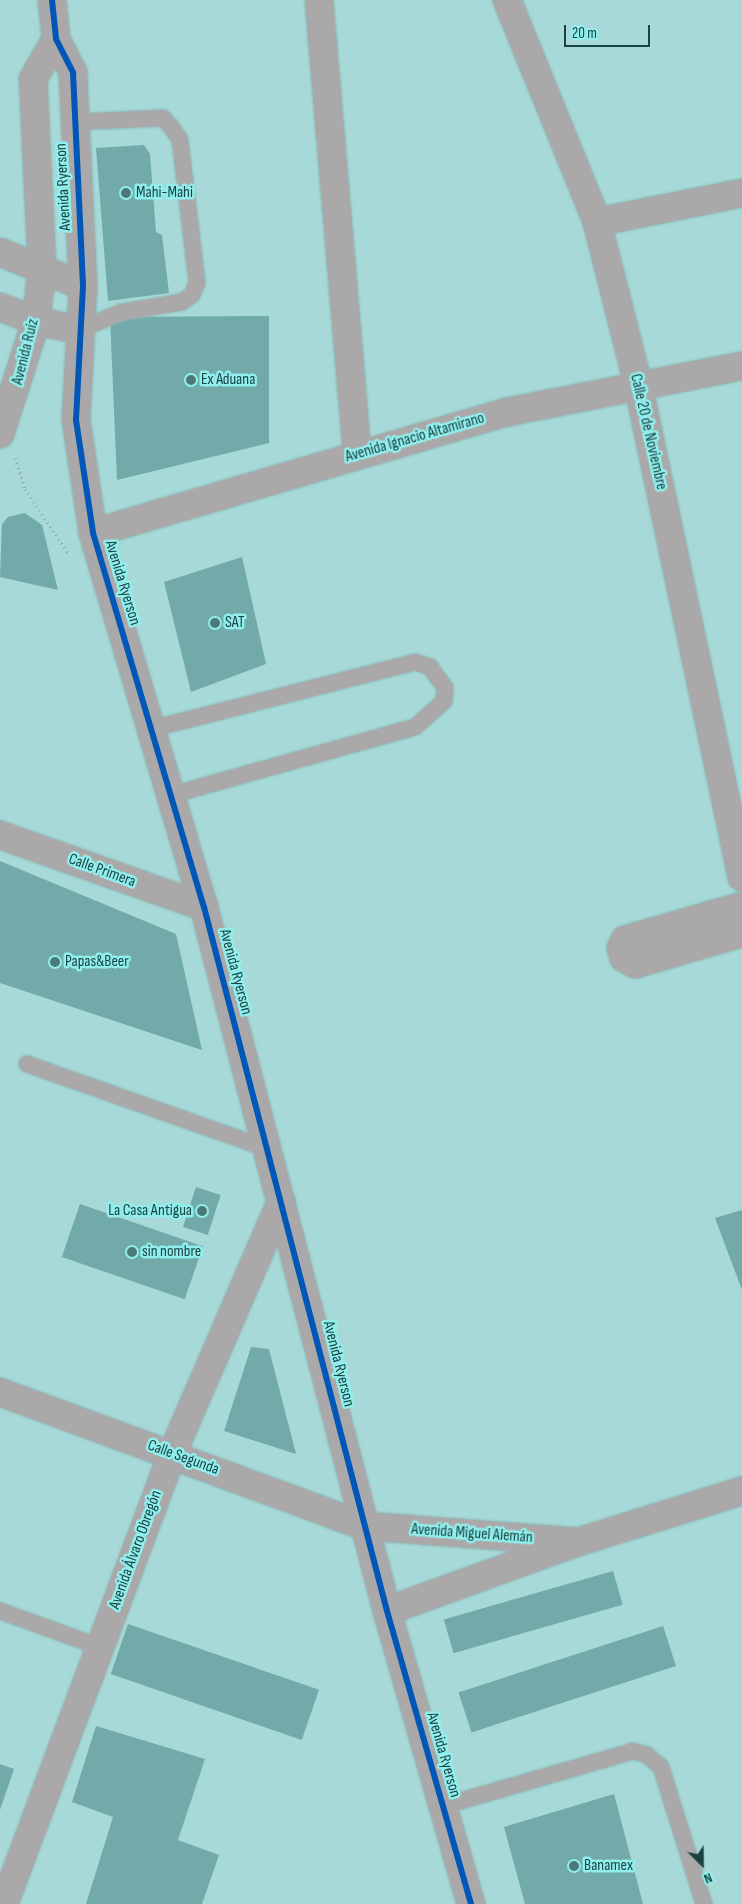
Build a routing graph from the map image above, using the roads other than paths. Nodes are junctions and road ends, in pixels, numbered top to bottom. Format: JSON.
{"nodes":[{"id":1,"x":52,"y":0,"type":"edge"},
{"id":2,"x":319,"y":0,"type":"edge"},
{"id":3,"x":507,"y":0,"type":"edge"},
{"id":4,"x":56,"y":39,"type":"junction"},
{"id":5,"x":75,"y":122,"type":"junction"},
{"id":6,"x":742,"y":193,"type":"edge"},
{"id":7,"x":597,"y":222,"type":"junction"},
{"id":8,"x":0,"y":252,"type":"edge"},
{"id":9,"x":42,"y":268,"type":"junction"},
{"id":10,"x":83,"y":286,"type":"junction"},
{"id":11,"x":0,"y":306,"type":"edge"},
{"id":12,"x":36,"y":321,"type":"junction"},
{"id":13,"x":79,"y":330,"type":"junction"},
{"id":14,"x":742,"y":366,"type":"edge"},
{"id":15,"x":638,"y":384,"type":"junction"},
{"id":16,"x":2,"y":430,"type":"edge"},
{"id":17,"x":357,"y":454,"type":"junction"},
{"id":18,"x":93,"y":533,"type":"junction"},
{"id":19,"x":151,"y":729,"type":"junction"},
{"id":20,"x":731,"y":763,"type":"edge"},
{"id":21,"x":171,"y":795,"type":"junction"},
{"id":22,"x":0,"y":835,"type":"edge"},
{"id":23,"x":742,"y":877,"type":"edge"},
{"id":24,"x":742,"y":906,"type":"edge"},
{"id":25,"x":204,"y":907,"type":"junction"},
{"id":26,"x":742,"y":933,"type":"edge"},
{"id":27,"x":28,"y":1064,"type":"dead end"},
{"id":28,"x":268,"y":1149,"type":"junction"},
{"id":29,"x":281,"y":1202,"type":"junction"},
{"id":30,"x":0,"y":1392,"type":"edge"},
{"id":31,"x":172,"y":1454,"type":"junction"},
{"id":32,"x":742,"y":1491,"type":"edge"},
{"id":33,"x":365,"y":1526,"type":"junction"},
{"id":34,"x":578,"y":1542,"type":"junction"},
{"id":35,"x":0,"y":1611,"type":"edge"},
{"id":36,"x":387,"y":1611,"type":"junction"},
{"id":37,"x":100,"y":1647,"type":"junction"},
{"id":38,"x":443,"y":1806,"type":"junction"},
{"id":39,"x":4,"y":1904,"type":"edge"},
{"id":40,"x":471,"y":1904,"type":"edge"},
{"id":41,"x":704,"y":1904,"type":"edge"}],
"edges":[{"from":1,"to":4,"type":"street"},
{"from":2,"to":17,"type":"street"},
{"from":3,"to":7,"type":"street","name":"Calle 20 de Noviembre"},
{"from":4,"to":5,"type":"street","name":"Avenida Ryerson"},
{"from":4,"to":9,"type":"street","name":"Avenida Ryerson"},
{"from":5,"to":10,"type":"street","name":"Avenida Ryerson"},
{"from":5,"to":13,"type":"lane"},
{"from":6,"to":7,"type":"street"},
{"from":7,"to":15,"type":"street","name":"Calle 20 de Noviembre"},
{"from":8,"to":9,"type":"street"},
{"from":9,"to":10,"type":"street"},
{"from":9,"to":12,"type":"street","name":"Avenida Ruíz"},
{"from":10,"to":13,"type":"street","name":"Avenida Ryerson"},
{"from":11,"to":12,"type":"street"},
{"from":12,"to":13,"type":"street"},
{"from":12,"to":16,"type":"street","name":"Avenida Ruíz"},
{"from":13,"to":18,"type":"street","name":"Avenida Ryerson"},
{"from":14,"to":15,"type":"street","name":"Avenida Ignacio Altamirano"},
{"from":15,"to":17,"type":"street","name":"Avenida Ignacio Altamirano"},
{"from":15,"to":20,"type":"street","name":"Calle 20 de Noviembre"},
{"from":17,"to":18,"type":"street","name":"Avenida Ignacio Altamirano"},
{"from":18,"to":19,"type":"street","name":"Avenida Ryerson"},
{"from":19,"to":21,"type":"street","name":"Avenida Ryerson"},
{"from":19,"to":21,"type":"lane"},
{"from":20,"to":23,"type":"street","name":"Calle 20 de Noviembre"},
{"from":21,"to":25,"type":"street","name":"Avenida Ryerson"},
{"from":22,"to":25,"type":"street","name":"Calle Primera"},
{"from":24,"to":26,"type":"street"},
{"from":25,"to":28,"type":"street","name":"Avenida Ryerson"},
{"from":27,"to":28,"type":"lane"},
{"from":28,"to":29,"type":"street","name":"Avenida Ryerson"},
{"from":29,"to":31,"type":"street","name":"Avenida Álvaro Obregón"},
{"from":29,"to":33,"type":"street","name":"Avenida Ryerson"},
{"from":30,"to":31,"type":"street","name":"Calle Segunda"},
{"from":31,"to":33,"type":"street","name":"Calle Segunda"},
{"from":31,"to":37,"type":"street","name":"Avenida Álvaro Obregón"},
{"from":32,"to":34,"type":"street","name":"Avenida Miguel Alemán"},
{"from":33,"to":34,"type":"street","name":"Avenida Miguel Alemán"},
{"from":33,"to":36,"type":"street","name":"Avenida Ryerson"},
{"from":34,"to":36,"type":"street","name":"Avenida Miguel Alemán"},
{"from":35,"to":37,"type":"lane"},
{"from":36,"to":38,"type":"street","name":"Avenida Ryerson"},
{"from":37,"to":39,"type":"street","name":"Avenida Álvaro Obregón"},
{"from":38,"to":40,"type":"street","name":"Avenida Ryerson"},
{"from":38,"to":41,"type":"lane"}]}
